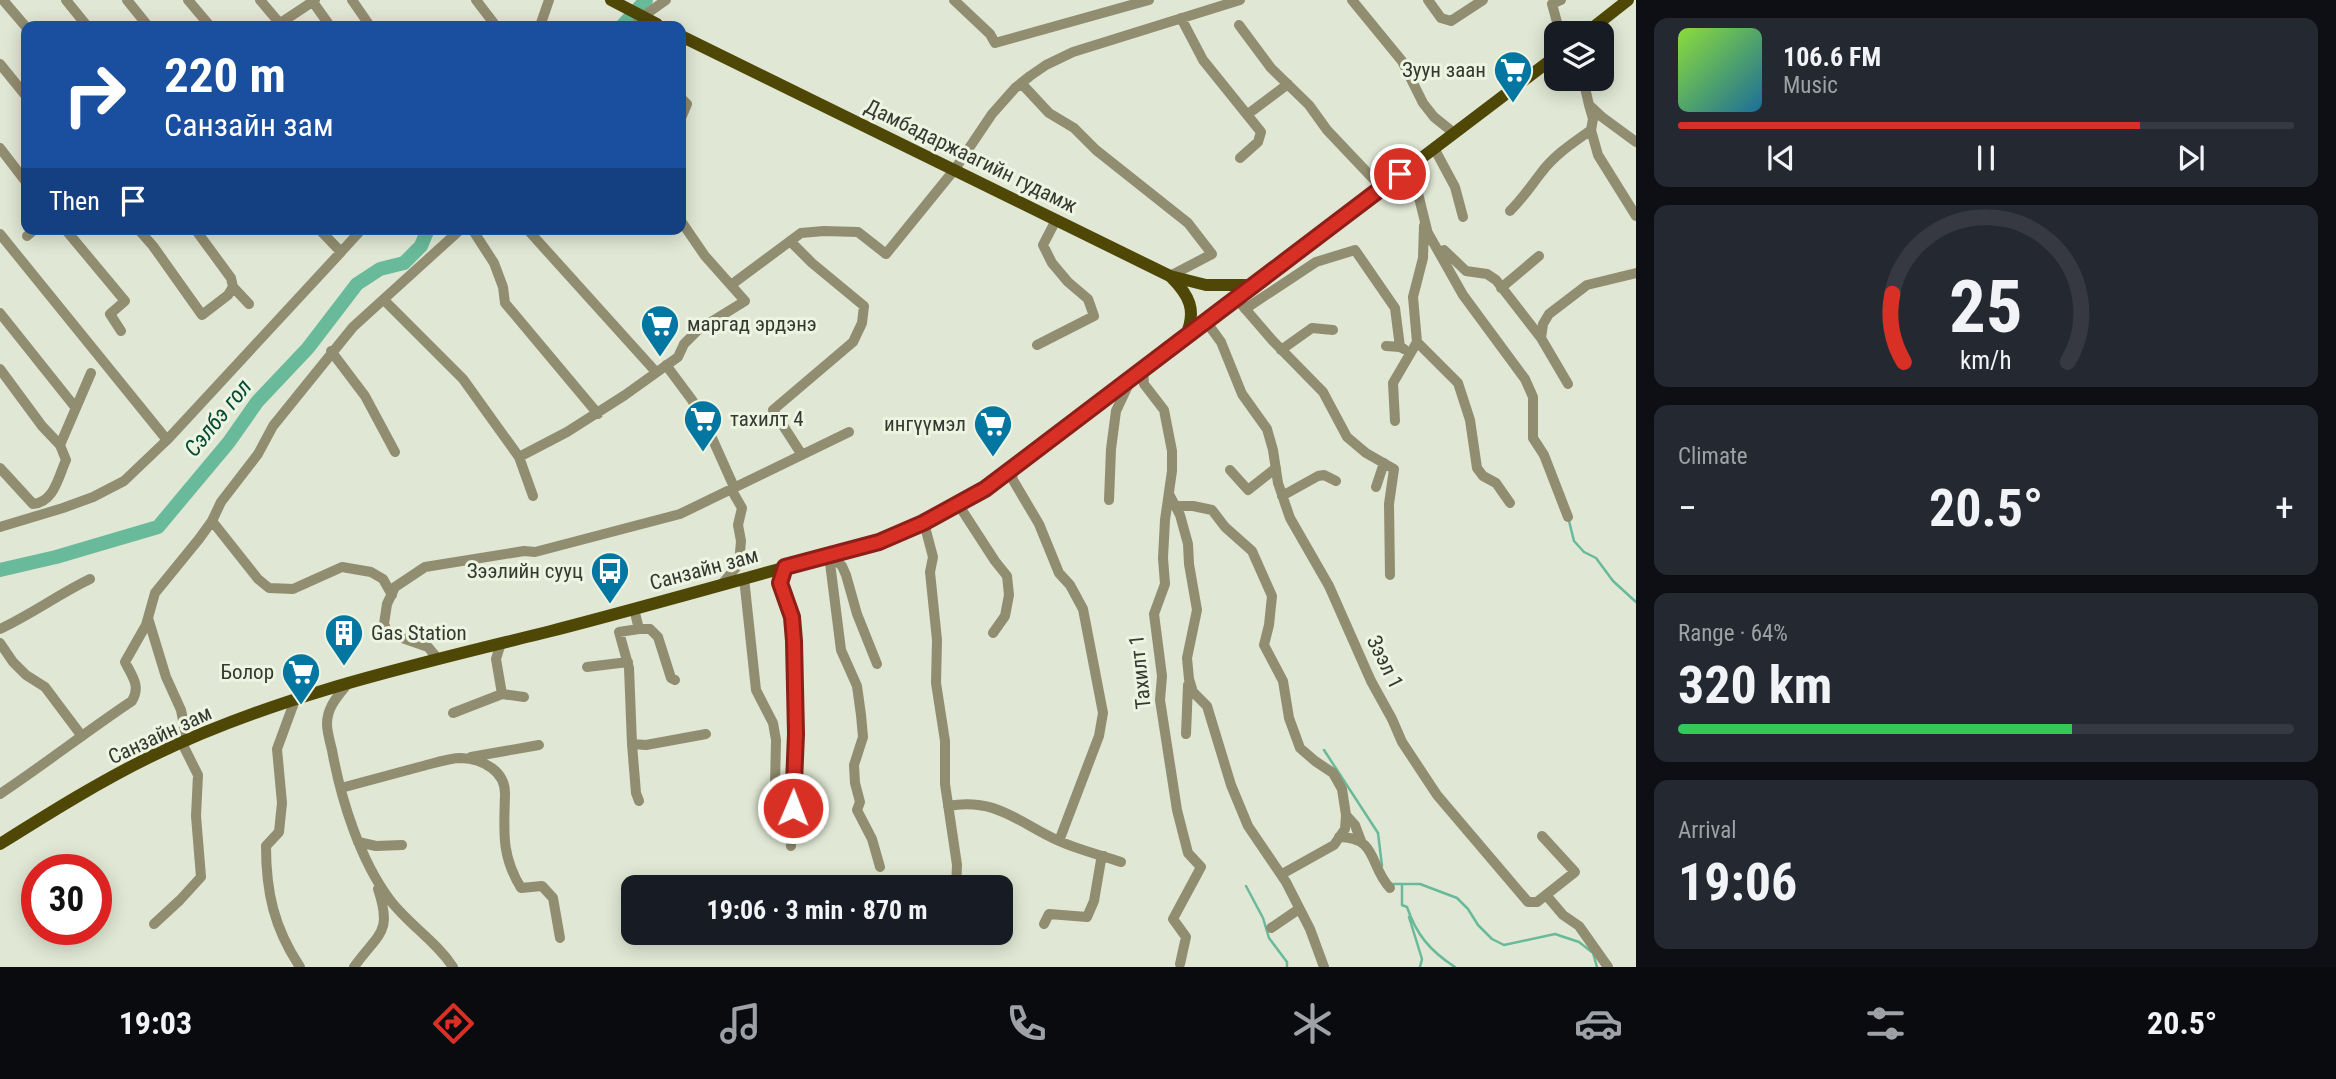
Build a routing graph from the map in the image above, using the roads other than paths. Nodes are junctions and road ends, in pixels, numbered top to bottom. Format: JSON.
{"nodes":[{"id":1,"x":3,"y":0,"type":"edge"},
{"id":2,"x":66,"y":0,"type":"edge"},
{"id":3,"x":127,"y":0,"type":"edge"},
{"id":4,"x":188,"y":0,"type":"edge"},
{"id":5,"x":260,"y":0,"type":"edge"},
{"id":6,"x":352,"y":0,"type":"edge"},
{"id":7,"x":476,"y":0,"type":"edge"},
{"id":8,"x":549,"y":0,"type":"edge"},
{"id":9,"x":611,"y":0,"type":"edge"},
{"id":10,"x":666,"y":0,"type":"edge"},
{"id":11,"x":954,"y":0,"type":"edge"},
{"id":12,"x":1149,"y":0,"type":"edge"},
{"id":13,"x":1240,"y":0,"type":"edge"},
{"id":14,"x":1352,"y":0,"type":"edge"},
{"id":15,"x":1428,"y":0,"type":"edge"},
{"id":16,"x":1483,"y":0,"type":"edge"},
{"id":17,"x":1628,"y":0,"type":"edge"},
{"id":18,"x":308,"y":2,"type":"edge"},
{"id":19,"x":1554,"y":2,"type":"edge"},
{"id":20,"x":1181,"y":18,"type":"junction"},
{"id":21,"x":21,"y":21,"type":"edge"},
{"id":22,"x":83,"y":21,"type":"edge"},
{"id":23,"x":144,"y":21,"type":"edge"},
{"id":24,"x":206,"y":21,"type":"edge"},
{"id":25,"x":276,"y":21,"type":"edge"},
{"id":26,"x":284,"y":21,"type":"edge"},
{"id":27,"x":325,"y":21,"type":"edge"},
{"id":28,"x":367,"y":21,"type":"edge"},
{"id":29,"x":492,"y":21,"type":"edge"},
{"id":30,"x":542,"y":21,"type":"edge"},
{"id":31,"x":638,"y":21,"type":"edge"},
{"id":32,"x":652,"y":21,"type":"edge"},
{"id":33,"x":1558,"y":21,"type":"edge"},
{"id":34,"x":1601,"y":21,"type":"edge"},
{"id":35,"x":1239,"y":25,"type":"dead end"},
{"id":36,"x":686,"y":38,"type":"edge"},
{"id":37,"x":0,"y":64,"type":"edge"},
{"id":38,"x":1544,"y":65,"type":"edge"},
{"id":39,"x":1021,"y":83,"type":"junction"},
{"id":40,"x":1288,"y":84,"type":"junction"},
{"id":41,"x":21,"y":90,"type":"edge"},
{"id":42,"x":1586,"y":91,"type":"edge"},
{"id":43,"x":1589,"y":104,"type":"junction"},
{"id":44,"x":1248,"y":114,"type":"junction"},
{"id":45,"x":1591,"y":130,"type":"junction"},
{"id":46,"x":1454,"y":133,"type":"junction"},
{"id":47,"x":1636,"y":142,"type":"edge"},
{"id":48,"x":0,"y":148,"type":"edge"},
{"id":49,"x":1434,"y":148,"type":"junction"},
{"id":50,"x":1240,"y":159,"type":"dead end"},
{"id":51,"x":1411,"y":165,"type":"junction"},
{"id":52,"x":955,"y":169,"type":"junction"},
{"id":53,"x":21,"y":175,"type":"edge"},
{"id":54,"x":1381,"y":187,"type":"junction"},
{"id":55,"x":1510,"y":211,"type":"dead end"},
{"id":56,"x":1636,"y":216,"type":"edge"},
{"id":57,"x":1463,"y":217,"type":"dead end"},
{"id":58,"x":1056,"y":220,"type":"junction"},
{"id":59,"x":1424,"y":226,"type":"junction"},
{"id":60,"x":686,"y":229,"type":"edge"},
{"id":61,"x":0,"y":234,"type":"edge"},
{"id":62,"x":70,"y":235,"type":"edge"},
{"id":63,"x":143,"y":235,"type":"edge"},
{"id":64,"x":199,"y":235,"type":"edge"},
{"id":65,"x":324,"y":235,"type":"edge"},
{"id":66,"x":357,"y":235,"type":"edge"},
{"id":67,"x":454,"y":235,"type":"edge"},
{"id":68,"x":476,"y":235,"type":"edge"},
{"id":69,"x":533,"y":235,"type":"edge"},
{"id":70,"x":790,"y":241,"type":"junction"},
{"id":71,"x":341,"y":252,"type":"junction"},
{"id":72,"x":1539,"y":256,"type":"dead end"},
{"id":73,"x":1636,"y":273,"type":"edge"},
{"id":74,"x":1170,"y":276,"type":"junction"},
{"id":75,"x":731,"y":285,"type":"junction"},
{"id":76,"x":1250,"y":285,"type":"junction"},
{"id":77,"x":233,"y":286,"type":"junction"},
{"id":78,"x":1501,"y":288,"type":"junction"},
{"id":79,"x":1235,"y":297,"type":"junction"},
{"id":80,"x":384,"y":300,"type":"junction"},
{"id":81,"x":249,"y":304,"type":"dead end"},
{"id":82,"x":1245,"y":309,"type":"junction"},
{"id":83,"x":0,"y":313,"type":"edge"},
{"id":84,"x":1205,"y":320,"type":"junction"},
{"id":85,"x":1333,"y":330,"type":"dead end"},
{"id":86,"x":121,"y":331,"type":"dead end"},
{"id":87,"x":1186,"y":335,"type":"junction"},
{"id":88,"x":1541,"y":338,"type":"junction"},
{"id":89,"x":1416,"y":342,"type":"junction"},
{"id":90,"x":1037,"y":345,"type":"dead end"},
{"id":91,"x":1386,"y":346,"type":"dead end"},
{"id":92,"x":1281,"y":350,"type":"junction"},
{"id":93,"x":1405,"y":350,"type":"junction"},
{"id":94,"x":331,"y":351,"type":"junction"},
{"id":95,"x":0,"y":369,"type":"edge"},
{"id":96,"x":661,"y":369,"type":"junction"},
{"id":97,"x":91,"y":373,"type":"dead end"},
{"id":98,"x":1137,"y":373,"type":"junction"},
{"id":99,"x":1568,"y":384,"type":"dead end"},
{"id":100,"x":75,"y":407,"type":"junction"},
{"id":101,"x":597,"y":414,"type":"junction"},
{"id":102,"x":1395,"y":421,"type":"dead end"},
{"id":103,"x":849,"y":432,"type":"dead end"},
{"id":104,"x":167,"y":440,"type":"junction"},
{"id":105,"x":60,"y":445,"type":"junction"},
{"id":106,"x":396,"y":452,"type":"dead end"},
{"id":107,"x":802,"y":455,"type":"junction"},
{"id":108,"x":519,"y":457,"type":"junction"},
{"id":109,"x":1384,"y":463,"type":"junction"},
{"id":110,"x":0,"y":468,"type":"edge"},
{"id":111,"x":1276,"y":468,"type":"junction"},
{"id":112,"x":1011,"y":470,"type":"junction"},
{"id":113,"x":1230,"y":470,"type":"dead end"},
{"id":114,"x":1336,"y":481,"type":"dead end"},
{"id":115,"x":1376,"y":486,"type":"dead end"},
{"id":116,"x":732,"y":488,"type":"junction"},
{"id":117,"x":1169,"y":494,"type":"junction"},
{"id":118,"x":533,"y":496,"type":"dead end"},
{"id":119,"x":1282,"y":496,"type":"junction"},
{"id":120,"x":1109,"y":500,"type":"dead end"},
{"id":121,"x":1510,"y":502,"type":"dead end"},
{"id":122,"x":958,"y":504,"type":"junction"},
{"id":123,"x":1175,"y":506,"type":"junction"},
{"id":124,"x":1568,"y":517,"type":"dead end"},
{"id":125,"x":212,"y":521,"type":"junction"},
{"id":126,"x":923,"y":523,"type":"junction"},
{"id":127,"x":0,"y":527,"type":"edge"},
{"id":128,"x":829,"y":555,"type":"junction"},
{"id":129,"x":785,"y":567,"type":"junction"},
{"id":130,"x":1390,"y":575,"type":"dead end"},
{"id":131,"x":744,"y":578,"type":"junction"},
{"id":132,"x":90,"y":579,"type":"dead end"},
{"id":133,"x":722,"y":584,"type":"junction"},
{"id":134,"x":392,"y":595,"type":"junction"},
{"id":135,"x":634,"y":609,"type":"junction"},
{"id":136,"x":148,"y":618,"type":"junction"},
{"id":137,"x":0,"y":629,"type":"edge"},
{"id":138,"x":639,"y":629,"type":"junction"},
{"id":139,"x":993,"y":633,"type":"dead end"},
{"id":140,"x":0,"y":643,"type":"edge"},
{"id":141,"x":501,"y":643,"type":"junction"},
{"id":142,"x":438,"y":659,"type":"junction"},
{"id":143,"x":628,"y":662,"type":"junction"},
{"id":144,"x":877,"y":664,"type":"dead end"},
{"id":145,"x":587,"y":667,"type":"dead end"},
{"id":146,"x":1189,"y":679,"type":"junction"},
{"id":147,"x":675,"y":680,"type":"dead end"},
{"id":148,"x":349,"y":682,"type":"junction"},
{"id":149,"x":502,"y":694,"type":"junction"},
{"id":150,"x":524,"y":698,"type":"dead end"},
{"id":151,"x":295,"y":700,"type":"junction"},
{"id":152,"x":453,"y":713,"type":"dead end"},
{"id":153,"x":706,"y":734,"type":"dead end"},
{"id":154,"x":796,"y":734,"type":"junction"},
{"id":155,"x":1186,"y":734,"type":"dead end"},
{"id":156,"x":81,"y":735,"type":"junction"},
{"id":157,"x":775,"y":735,"type":"junction"},
{"id":158,"x":185,"y":742,"type":"junction"},
{"id":159,"x":632,"y":744,"type":"junction"},
{"id":160,"x":539,"y":745,"type":"dead end"},
{"id":161,"x":462,"y":758,"type":"junction"},
{"id":162,"x":775,"y":786,"type":"dead end"},
{"id":163,"x":341,"y":788,"type":"junction"},
{"id":164,"x":0,"y":794,"type":"edge"},
{"id":165,"x":639,"y":802,"type":"dead end"},
{"id":166,"x":948,"y":806,"type":"junction"},
{"id":167,"x":1346,"y":814,"type":"junction"},
{"id":168,"x":1542,"y":836,"type":"dead end"},
{"id":169,"x":1339,"y":837,"type":"junction"},
{"id":170,"x":1059,"y":841,"type":"junction"},
{"id":171,"x":1361,"y":841,"type":"junction"},
{"id":172,"x":358,"y":842,"type":"junction"},
{"id":173,"x":0,"y":844,"type":"edge"},
{"id":174,"x":402,"y":845,"type":"dead end"},
{"id":175,"x":791,"y":846,"type":"dead end"},
{"id":176,"x":1104,"y":856,"type":"junction"},
{"id":177,"x":1121,"y":862,"type":"dead end"},
{"id":178,"x":880,"y":867,"type":"dead end"},
{"id":179,"x":1282,"y":874,"type":"junction"},
{"id":180,"x":957,"y":875,"type":"edge"},
{"id":181,"x":375,"y":880,"type":"junction"},
{"id":182,"x":1390,"y":888,"type":"dead end"},
{"id":183,"x":1546,"y":895,"type":"junction"},
{"id":184,"x":1299,"y":909,"type":"junction"},
{"id":185,"x":154,"y":924,"type":"dead end"},
{"id":186,"x":1044,"y":924,"type":"dead end"},
{"id":187,"x":1271,"y":928,"type":"dead end"},
{"id":188,"x":560,"y":938,"type":"dead end"},
{"id":189,"x":1180,"y":964,"type":"dead end"},
{"id":190,"x":1608,"y":966,"type":"edge"},
{"id":191,"x":300,"y":967,"type":"edge"},
{"id":192,"x":354,"y":967,"type":"edge"},
{"id":193,"x":453,"y":967,"type":"edge"},
{"id":194,"x":1324,"y":967,"type":"edge"}],
"edges":[{"from":1,"to":21,"type":"street"},
{"from":2,"to":22,"type":"street"},
{"from":3,"to":23,"type":"street"},
{"from":4,"to":24,"type":"street"},
{"from":5,"to":25,"type":"street"},
{"from":6,"to":28,"type":"street"},
{"from":7,"to":29,"type":"street"},
{"from":8,"to":30,"type":"street"},
{"from":9,"to":32,"type":"main road","bridge":true},
{"from":10,"to":31,"type":"street"},
{"from":11,"to":12,"type":"street"},
{"from":13,"to":20,"type":"street"},
{"from":14,"to":46,"type":"street"},
{"from":15,"to":16,"type":"street"},
{"from":17,"to":34,"type":"main road"},
{"from":18,"to":26,"type":"street"},
{"from":18,"to":27,"type":"street"},
{"from":19,"to":33,"type":"street"},
{"from":20,"to":39,"type":"street"},
{"from":20,"to":44,"type":"street"},
{"from":35,"to":40,"type":"street"},
{"from":36,"to":52,"type":"main road","name":"Дамбадаржаагийн гудамж"},
{"from":37,"to":41,"type":"street"},
{"from":38,"to":46,"type":"main road","name":"Санзайн зам"},
{"from":39,"to":52,"type":"street"},
{"from":39,"to":74,"type":"street"},
{"from":40,"to":44,"type":"street"},
{"from":40,"to":54,"type":"street"},
{"from":42,"to":43,"type":"street"},
{"from":43,"to":45,"type":"street"},
{"from":43,"to":47,"type":"street"},
{"from":44,"to":50,"type":"street"},
{"from":45,"to":55,"type":"street"},
{"from":45,"to":56,"type":"street"},
{"from":46,"to":49,"type":"main road","name":"Санзайн зам"},
{"from":48,"to":53,"type":"street"},
{"from":49,"to":51,"type":"main road","name":"Санзайн зам"},
{"from":49,"to":57,"type":"street"},
{"from":51,"to":54,"type":"main road","name":"Санзайн зам"},
{"from":51,"to":59,"type":"street"},
{"from":52,"to":58,"type":"main road","name":"Дамбадаржаагийн гудамж"},
{"from":52,"to":70,"type":"street"},
{"from":54,"to":76,"type":"main road","name":"Санзайн зам"},
{"from":58,"to":74,"type":"main road","name":"Дамбадаржаагийн гудамж"},
{"from":58,"to":90,"type":"street"},
{"from":59,"to":78,"type":"street"},
{"from":59,"to":89,"type":"street"},
{"from":59,"to":124,"type":"street"},
{"from":60,"to":75,"type":"street"},
{"from":61,"to":104,"type":"street"},
{"from":62,"to":86,"type":"street"},
{"from":63,"to":77,"type":"street"},
{"from":64,"to":77,"type":"street"},
{"from":65,"to":71,"type":"street"},
{"from":66,"to":71,"type":"street"},
{"from":67,"to":80,"type":"street"},
{"from":68,"to":101,"type":"street"},
{"from":69,"to":96,"type":"street"},
{"from":70,"to":75,"type":"street"},
{"from":70,"to":107,"type":"street"},
{"from":71,"to":104,"type":"street"},
{"from":72,"to":78,"type":"street"},
{"from":73,"to":88,"type":"street"},
{"from":74,"to":76,"type":"main road","name":"Дамбадаржаагийн гудамж"},
{"from":74,"to":87,"type":"main road"},
{"from":75,"to":96,"type":"street"},
{"from":76,"to":79,"type":"main road","name":"Санзайн зам"},
{"from":77,"to":81,"type":"street"},
{"from":78,"to":88,"type":"street"},
{"from":79,"to":82,"type":"street"},
{"from":79,"to":84,"type":"main road","name":"Санзайн зам"},
{"from":80,"to":94,"type":"street"},
{"from":80,"to":108,"type":"street"},
{"from":82,"to":92,"type":"street"},
{"from":82,"to":93,"type":"street"},
{"from":83,"to":100,"type":"street"},
{"from":84,"to":87,"type":"main road","name":"Санзайн зам"},
{"from":84,"to":111,"type":"street","name":"Зээл 1"},
{"from":85,"to":92,"type":"street"},
{"from":87,"to":98,"type":"main road","name":"Санзайн зам"},
{"from":88,"to":99,"type":"street"},
{"from":89,"to":93,"type":"street"},
{"from":89,"to":121,"type":"street"},
{"from":91,"to":93,"type":"street"},
{"from":92,"to":109,"type":"street"},
{"from":93,"to":102,"type":"street"},
{"from":94,"to":106,"type":"street"},
{"from":94,"to":125,"type":"street"},
{"from":95,"to":105,"type":"street"},
{"from":96,"to":101,"type":"street"},
{"from":96,"to":116,"type":"street"},
{"from":97,"to":100,"type":"street"},
{"from":98,"to":112,"type":"main road","name":"Санзайн зам"},
{"from":98,"to":117,"type":"street","name":"Тахилт 1"},
{"from":98,"to":120,"type":"street"},
{"from":100,"to":105,"type":"street"},
{"from":101,"to":108,"type":"street"},
{"from":103,"to":107,"type":"street"},
{"from":104,"to":127,"type":"street"},
{"from":105,"to":110,"type":"street"},
{"from":107,"to":116,"type":"street"},
{"from":108,"to":118,"type":"street"},
{"from":109,"to":115,"type":"street"},
{"from":109,"to":130,"type":"street"},
{"from":111,"to":113,"type":"street"},
{"from":111,"to":119,"type":"street","name":"Зээл 1"},
{"from":112,"to":122,"type":"main road","name":"Санзайн зам"},
{"from":112,"to":170,"type":"street"},
{"from":114,"to":119,"type":"street"},
{"from":116,"to":133,"type":"street"},
{"from":116,"to":134,"type":"street"},
{"from":117,"to":123,"type":"street"},
{"from":117,"to":189,"type":"street","name":"Тахилт 1"},
{"from":119,"to":183,"type":"street","name":"Зээл 1"},
{"from":122,"to":126,"type":"main road","name":"Санзайн зам"},
{"from":122,"to":139,"type":"street"},
{"from":123,"to":146,"type":"street"},
{"from":123,"to":167,"type":"street"},
{"from":125,"to":134,"type":"street"},
{"from":125,"to":136,"type":"street"},
{"from":126,"to":128,"type":"main road","name":"Санзайн зам"},
{"from":126,"to":166,"type":"street"},
{"from":128,"to":129,"type":"main road","name":"Санзайн зам"},
{"from":128,"to":144,"type":"street"},
{"from":128,"to":178,"type":"street"},
{"from":129,"to":131,"type":"main road","name":"Санзайн зам"},
{"from":129,"to":154,"type":"street"},
{"from":131,"to":133,"type":"main road","name":"Санзайн зам"},
{"from":131,"to":157,"type":"street"},
{"from":132,"to":137,"type":"street"},
{"from":133,"to":135,"type":"main road","name":"Санзайн зам"},
{"from":134,"to":142,"type":"street"},
{"from":135,"to":138,"type":"street"},
{"from":135,"to":141,"type":"main road","name":"Санзайн зам"},
{"from":136,"to":156,"type":"street"},
{"from":136,"to":158,"type":"street"},
{"from":138,"to":143,"type":"street"},
{"from":138,"to":147,"type":"street"},
{"from":140,"to":156,"type":"street"},
{"from":141,"to":142,"type":"main road","name":"Санзайн зам"},
{"from":141,"to":149,"type":"street"},
{"from":142,"to":148,"type":"main road","name":"Санзайн зам"},
{"from":143,"to":145,"type":"street"},
{"from":143,"to":159,"type":"street"},
{"from":146,"to":155,"type":"street"},
{"from":146,"to":179,"type":"street"},
{"from":148,"to":151,"type":"main road","name":"Санзайн зам"},
{"from":148,"to":163,"type":"street"},
{"from":149,"to":150,"type":"street"},
{"from":149,"to":152,"type":"street"},
{"from":151,"to":158,"type":"main road","name":"Санзайн зам"},
{"from":151,"to":191,"type":"street"},
{"from":153,"to":159,"type":"street"},
{"from":154,"to":157,"type":"street"},
{"from":154,"to":175,"type":"street"},
{"from":156,"to":164,"type":"street"},
{"from":157,"to":162,"type":"street"},
{"from":158,"to":173,"type":"main road","name":"Санзайн зам"},
{"from":158,"to":185,"type":"street"},
{"from":159,"to":165,"type":"street"},
{"from":160,"to":161,"type":"street"},
{"from":161,"to":163,"type":"street"},
{"from":161,"to":188,"type":"street"},
{"from":163,"to":172,"type":"street"},
{"from":166,"to":170,"type":"street"},
{"from":166,"to":180,"type":"street"},
{"from":167,"to":169,"type":"street"},
{"from":167,"to":171,"type":"street"},
{"from":168,"to":183,"type":"street"},
{"from":169,"to":171,"type":"street"},
{"from":169,"to":179,"type":"street"},
{"from":170,"to":176,"type":"street"},
{"from":171,"to":182,"type":"street"},
{"from":172,"to":174,"type":"street"},
{"from":172,"to":181,"type":"street"},
{"from":176,"to":177,"type":"street"},
{"from":176,"to":186,"type":"street"},
{"from":179,"to":184,"type":"street"},
{"from":181,"to":192,"type":"street"},
{"from":181,"to":193,"type":"street"},
{"from":183,"to":190,"type":"street"},
{"from":184,"to":187,"type":"street"},
{"from":184,"to":194,"type":"street"}]}
